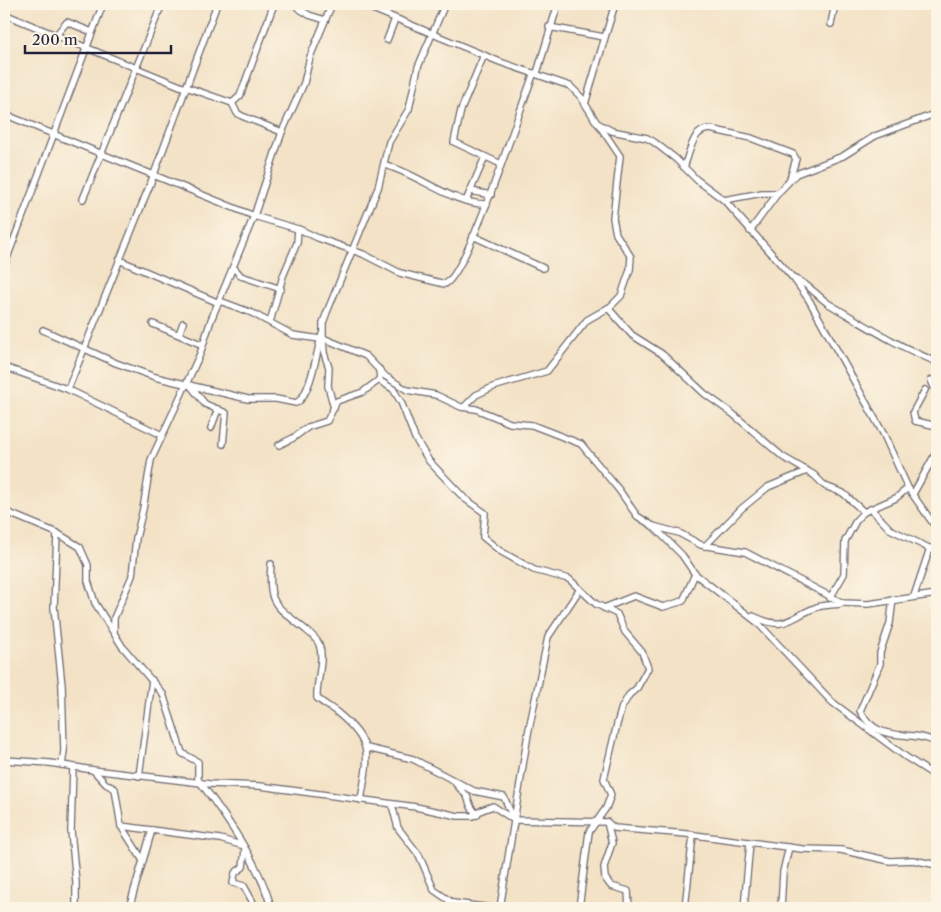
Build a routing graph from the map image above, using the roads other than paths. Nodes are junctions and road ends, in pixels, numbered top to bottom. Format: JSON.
{"nodes":[{"id":1,"x":103,"y":4,"type":"edge"},
{"id":2,"x":162,"y":4,"type":"edge"},
{"id":3,"x":217,"y":4,"type":"edge"},
{"id":4,"x":274,"y":4,"type":"edge"},
{"id":5,"x":332,"y":4,"type":"edge"},
{"id":6,"x":361,"y":4,"type":"edge"},
{"id":7,"x":444,"y":4,"type":"edge"},
{"id":8,"x":558,"y":4,"type":"edge"},
{"id":9,"x":615,"y":4,"type":"edge"},
{"id":10,"x":835,"y":4,"type":"edge"},
{"id":11,"x":931,"y":4,"type":"edge"},
{"id":12,"x":298,"y":8,"type":"dead end"},
{"id":13,"x":937,"y":9,"type":"edge"},
{"id":14,"x":4,"y":14,"type":"edge"},
{"id":15,"x":395,"y":19,"type":"junction"},
{"id":16,"x":325,"y":20,"type":"junction"},
{"id":17,"x":831,"y":24,"type":"dead end"},
{"id":18,"x":550,"y":27,"type":"junction"},
{"id":19,"x":92,"y":32,"type":"junction"},
{"id":20,"x":433,"y":34,"type":"junction"},
{"id":21,"x":56,"y":35,"type":"junction"},
{"id":22,"x":604,"y":37,"type":"junction"},
{"id":23,"x":387,"y":40,"type":"dead end"},
{"id":24,"x":86,"y":47,"type":"junction"},
{"id":25,"x":484,"y":55,"type":"junction"},
{"id":26,"x":135,"y":68,"type":"junction"},
{"id":27,"x":535,"y":73,"type":"junction"},
{"id":28,"x":186,"y":88,"type":"junction"},
{"id":29,"x":232,"y":103,"type":"junction"},
{"id":30,"x":585,"y":104,"type":"junction"},
{"id":31,"x":937,"y":113,"type":"edge"},
{"id":32,"x":5,"y":117,"type":"edge"},
{"id":33,"x":597,"y":124,"type":"junction"},
{"id":34,"x":282,"y":132,"type":"junction"},
{"id":35,"x":53,"y":135,"type":"junction"},
{"id":36,"x":101,"y":154,"type":"junction"},
{"id":37,"x":485,"y":157,"type":"junction"},
{"id":38,"x":501,"y":164,"type":"junction"},
{"id":39,"x":385,"y":165,"type":"junction"},
{"id":40,"x":684,"y":167,"type":"junction"},
{"id":41,"x":153,"y":177,"type":"junction"},
{"id":42,"x":789,"y":181,"type":"junction"},
{"id":43,"x":470,"y":191,"type":"junction"},
{"id":44,"x":778,"y":193,"type":"junction"},
{"id":45,"x":491,"y":194,"type":"junction"},
{"id":46,"x":83,"y":199,"type":"dead end"},
{"id":47,"x":724,"y":200,"type":"junction"},
{"id":48,"x":466,"y":201,"type":"junction"},
{"id":49,"x":487,"y":204,"type":"junction"},
{"id":50,"x":254,"y":216,"type":"junction"},
{"id":51,"x":298,"y":229,"type":"junction"},
{"id":52,"x":750,"y":231,"type":"junction"},
{"id":53,"x":473,"y":236,"type":"junction"},
{"id":54,"x":352,"y":250,"type":"junction"},
{"id":55,"x":119,"y":260,"type":"junction"},
{"id":56,"x":4,"y":266,"type":"edge"},
{"id":57,"x":234,"y":268,"type":"junction"},
{"id":58,"x":543,"y":268,"type":"dead end"},
{"id":59,"x":794,"y":279,"type":"junction"},
{"id":60,"x":281,"y":289,"type":"junction"},
{"id":61,"x":219,"y":302,"type":"junction"},
{"id":62,"x":608,"y":308,"type":"junction"},
{"id":63,"x":270,"y":322,"type":"junction"},
{"id":64,"x":183,"y":323,"type":"dead end"},
{"id":65,"x":153,"y":324,"type":"dead end"},
{"id":66,"x":43,"y":330,"type":"dead end"},
{"id":67,"x":179,"y":334,"type":"junction"},
{"id":68,"x":322,"y":336,"type":"junction"},
{"id":69,"x":203,"y":345,"type":"junction"},
{"id":70,"x":85,"y":348,"type":"junction"},
{"id":71,"x":937,"y":362,"type":"edge"},
{"id":72,"x":4,"y":367,"type":"edge"},
{"id":73,"x":379,"y":369,"type":"junction"},
{"id":74,"x":379,"y":380,"type":"junction"},
{"id":75,"x":931,"y":380,"type":"dead end"},
{"id":76,"x":188,"y":385,"type":"junction"},
{"id":77,"x":68,"y":389,"type":"junction"},
{"id":78,"x":925,"y":390,"type":"dead end"},
{"id":79,"x":937,"y":394,"type":"edge"},
{"id":80,"x":464,"y":407,"type":"junction"},
{"id":81,"x":334,"y":408,"type":"junction"},
{"id":82,"x":218,"y":409,"type":"junction"},
{"id":83,"x":937,"y":426,"type":"edge"},
{"id":84,"x":211,"y":428,"type":"dead end"},
{"id":85,"x":162,"y":435,"type":"junction"},
{"id":86,"x":223,"y":444,"type":"dead end"},
{"id":87,"x":278,"y":445,"type":"dead end"},
{"id":88,"x":937,"y":451,"type":"edge"},
{"id":89,"x":807,"y":471,"type":"junction"},
{"id":90,"x":908,"y":488,"type":"junction"},
{"id":91,"x":912,"y":494,"type":"junction"},
{"id":92,"x":871,"y":509,"type":"junction"},
{"id":93,"x":4,"y":512,"type":"edge"},
{"id":94,"x":864,"y":512,"type":"junction"},
{"id":95,"x":653,"y":526,"type":"junction"},
{"id":96,"x":937,"y":529,"type":"edge"},
{"id":97,"x":57,"y":532,"type":"junction"},
{"id":98,"x":705,"y":546,"type":"junction"},
{"id":99,"x":930,"y":548,"type":"junction"},
{"id":100,"x":937,"y":552,"type":"edge"},
{"id":101,"x":271,"y":564,"type":"dead end"},
{"id":102,"x":695,"y":574,"type":"junction"},
{"id":103,"x":580,"y":589,"type":"junction"},
{"id":104,"x":937,"y":594,"type":"edge"},
{"id":105,"x":914,"y":596,"type":"junction"},
{"id":106,"x":830,"y":598,"type":"junction"},
{"id":107,"x":893,"y":599,"type":"junction"},
{"id":108,"x":843,"y":603,"type":"junction"},
{"id":109,"x":604,"y":608,"type":"junction"},
{"id":110,"x":746,"y":612,"type":"junction"},
{"id":111,"x":114,"y":632,"type":"junction"},
{"id":112,"x":152,"y":680,"type":"junction"},
{"id":113,"x":936,"y":742,"type":"dead end"},
{"id":114,"x":367,"y":748,"type":"junction"},
{"id":115,"x":4,"y":760,"type":"edge"},
{"id":116,"x":62,"y":765,"type":"junction"},
{"id":117,"x":73,"y":767,"type":"junction"},
{"id":118,"x":93,"y":770,"type":"junction"},
{"id":119,"x":139,"y":776,"type":"junction"},
{"id":120,"x":937,"y":777,"type":"edge"},
{"id":121,"x":199,"y":782,"type":"junction"},
{"id":122,"x":455,"y":782,"type":"junction"},
{"id":123,"x":361,"y":800,"type":"junction"},
{"id":124,"x":392,"y":805,"type":"junction"},
{"id":125,"x":477,"y":815,"type":"junction"},
{"id":126,"x":514,"y":820,"type":"junction"},
{"id":127,"x":597,"y":822,"type":"junction"},
{"id":128,"x":607,"y":822,"type":"junction"},
{"id":129,"x":121,"y":826,"type":"junction"},
{"id":130,"x":152,"y":830,"type":"junction"},
{"id":131,"x":694,"y":835,"type":"junction"},
{"id":132,"x":750,"y":843,"type":"junction"},
{"id":133,"x":243,"y":847,"type":"junction"},
{"id":134,"x":789,"y":847,"type":"junction"},
{"id":135,"x":142,"y":859,"type":"junction"},
{"id":136,"x":937,"y":865,"type":"edge"},
{"id":137,"x":76,"y":908,"type":"edge"},
{"id":138,"x":129,"y":908,"type":"edge"},
{"id":139,"x":256,"y":908,"type":"edge"},
{"id":140,"x":271,"y":908,"type":"edge"},
{"id":141,"x":492,"y":908,"type":"edge"},
{"id":142,"x":500,"y":908,"type":"edge"},
{"id":143,"x":579,"y":908,"type":"edge"},
{"id":144,"x":629,"y":908,"type":"edge"},
{"id":145,"x":685,"y":908,"type":"edge"},
{"id":146,"x":744,"y":908,"type":"edge"},
{"id":147,"x":781,"y":908,"type":"edge"}],
"edges":[{"from":1,"to":19,"type":"street"},
{"from":2,"to":26,"type":"street"},
{"from":3,"to":28,"type":"street"},
{"from":4,"to":29,"type":"street"},
{"from":5,"to":16,"type":"street"},
{"from":6,"to":15,"type":"street"},
{"from":7,"to":20,"type":"street"},
{"from":8,"to":18,"type":"street"},
{"from":9,"to":22,"type":"street"},
{"from":10,"to":17,"type":"street"},
{"from":11,"to":13,"type":"street"},
{"from":12,"to":16,"type":"street"},
{"from":14,"to":21,"type":"street"},
{"from":15,"to":20,"type":"street"},
{"from":15,"to":23,"type":"street"},
{"from":16,"to":34,"type":"street"},
{"from":18,"to":22,"type":"street"},
{"from":18,"to":27,"type":"street"},
{"from":19,"to":21,"type":"street"},
{"from":19,"to":24,"type":"street"},
{"from":20,"to":25,"type":"street"},
{"from":20,"to":39,"type":"street"},
{"from":21,"to":24,"type":"street"},
{"from":22,"to":30,"type":"street"},
{"from":24,"to":26,"type":"street"},
{"from":24,"to":35,"type":"street"},
{"from":25,"to":27,"type":"street"},
{"from":25,"to":37,"type":"street"},
{"from":26,"to":28,"type":"street"},
{"from":26,"to":36,"type":"street"},
{"from":27,"to":30,"type":"street"},
{"from":27,"to":38,"type":"street"},
{"from":28,"to":29,"type":"street"},
{"from":28,"to":41,"type":"street"},
{"from":29,"to":34,"type":"street"},
{"from":30,"to":33,"type":"street"},
{"from":31,"to":42,"type":"street"},
{"from":32,"to":35,"type":"street"},
{"from":33,"to":40,"type":"street"},
{"from":33,"to":62,"type":"street"},
{"from":34,"to":50,"type":"street"},
{"from":35,"to":36,"type":"street"},
{"from":35,"to":56,"type":"street"},
{"from":36,"to":41,"type":"street"},
{"from":36,"to":46,"type":"street"},
{"from":37,"to":38,"type":"street"},
{"from":37,"to":43,"type":"street"},
{"from":38,"to":45,"type":"street"},
{"from":39,"to":48,"type":"street"},
{"from":39,"to":54,"type":"street"},
{"from":40,"to":42,"type":"street"},
{"from":40,"to":47,"type":"street"},
{"from":41,"to":50,"type":"street"},
{"from":41,"to":55,"type":"street"},
{"from":42,"to":44,"type":"street"},
{"from":43,"to":45,"type":"street"},
{"from":43,"to":48,"type":"street"},
{"from":44,"to":47,"type":"street"},
{"from":44,"to":52,"type":"street"},
{"from":45,"to":49,"type":"street"},
{"from":47,"to":52,"type":"street"},
{"from":48,"to":49,"type":"street"},
{"from":49,"to":53,"type":"street"},
{"from":50,"to":51,"type":"street"},
{"from":50,"to":57,"type":"street"},
{"from":51,"to":54,"type":"street"},
{"from":51,"to":60,"type":"street"},
{"from":52,"to":59,"type":"street"},
{"from":53,"to":54,"type":"street"},
{"from":53,"to":58,"type":"street"},
{"from":54,"to":68,"type":"street"},
{"from":55,"to":61,"type":"street"},
{"from":55,"to":70,"type":"street"},
{"from":57,"to":60,"type":"street"},
{"from":57,"to":61,"type":"street"},
{"from":59,"to":71,"type":"street"},
{"from":59,"to":90,"type":"street"},
{"from":60,"to":63,"type":"street"},
{"from":61,"to":63,"type":"street"},
{"from":61,"to":69,"type":"street"},
{"from":62,"to":80,"type":"street"},
{"from":62,"to":89,"type":"street"},
{"from":63,"to":68,"type":"street"},
{"from":64,"to":67,"type":"street"},
{"from":65,"to":67,"type":"street"},
{"from":66,"to":70,"type":"street"},
{"from":67,"to":69,"type":"street"},
{"from":68,"to":73,"type":"street"},
{"from":68,"to":76,"type":"street"},
{"from":68,"to":81,"type":"street"},
{"from":69,"to":76,"type":"street"},
{"from":70,"to":76,"type":"street"},
{"from":70,"to":77,"type":"street"},
{"from":72,"to":77,"type":"street"},
{"from":73,"to":74,"type":"street"},
{"from":73,"to":80,"type":"street"},
{"from":74,"to":81,"type":"street"},
{"from":74,"to":103,"type":"street"},
{"from":75,"to":79,"type":"street"},
{"from":76,"to":82,"type":"street"},
{"from":76,"to":85,"type":"street"},
{"from":77,"to":85,"type":"street"},
{"from":78,"to":83,"type":"street"},
{"from":80,"to":95,"type":"street"},
{"from":81,"to":87,"type":"street"},
{"from":82,"to":84,"type":"street"},
{"from":82,"to":86,"type":"street"},
{"from":85,"to":111,"type":"street"},
{"from":88,"to":91,"type":"street"},
{"from":89,"to":94,"type":"street"},
{"from":89,"to":98,"type":"street"},
{"from":90,"to":91,"type":"street"},
{"from":90,"to":92,"type":"street"},
{"from":91,"to":96,"type":"street"},
{"from":92,"to":94,"type":"street"},
{"from":92,"to":99,"type":"street"},
{"from":93,"to":97,"type":"street"},
{"from":94,"to":106,"type":"street"},
{"from":95,"to":98,"type":"street"},
{"from":95,"to":102,"type":"street"},
{"from":97,"to":111,"type":"street"},
{"from":97,"to":116,"type":"street"},
{"from":98,"to":106,"type":"street"},
{"from":99,"to":100,"type":"street"},
{"from":99,"to":105,"type":"street"},
{"from":101,"to":114,"type":"street"},
{"from":102,"to":109,"type":"street"},
{"from":102,"to":110,"type":"street"},
{"from":103,"to":109,"type":"street"},
{"from":103,"to":126,"type":"street"},
{"from":104,"to":105,"type":"street"},
{"from":105,"to":107,"type":"street"},
{"from":106,"to":108,"type":"street"},
{"from":107,"to":108,"type":"street"},
{"from":107,"to":113,"type":"street"},
{"from":108,"to":110,"type":"street"},
{"from":109,"to":127,"type":"street"},
{"from":110,"to":120,"type":"street"},
{"from":111,"to":112,"type":"street"},
{"from":112,"to":119,"type":"street"},
{"from":112,"to":121,"type":"street"},
{"from":114,"to":122,"type":"street"},
{"from":114,"to":123,"type":"street"},
{"from":115,"to":116,"type":"street"},
{"from":116,"to":117,"type":"street"},
{"from":117,"to":118,"type":"street"},
{"from":117,"to":137,"type":"street"},
{"from":118,"to":119,"type":"street"},
{"from":118,"to":129,"type":"street"},
{"from":119,"to":121,"type":"street"},
{"from":121,"to":123,"type":"street"},
{"from":121,"to":133,"type":"street"},
{"from":122,"to":125,"type":"street"},
{"from":122,"to":126,"type":"street"},
{"from":123,"to":124,"type":"street"},
{"from":124,"to":125,"type":"street"},
{"from":124,"to":141,"type":"street"},
{"from":125,"to":126,"type":"street"},
{"from":126,"to":127,"type":"street"},
{"from":126,"to":142,"type":"street"},
{"from":127,"to":128,"type":"street"},
{"from":127,"to":143,"type":"street"},
{"from":128,"to":131,"type":"street"},
{"from":128,"to":144,"type":"street"},
{"from":129,"to":130,"type":"street"},
{"from":129,"to":135,"type":"street"},
{"from":130,"to":133,"type":"street"},
{"from":130,"to":135,"type":"street"},
{"from":131,"to":132,"type":"street"},
{"from":131,"to":145,"type":"street"},
{"from":132,"to":134,"type":"street"},
{"from":132,"to":146,"type":"street"},
{"from":133,"to":139,"type":"street"},
{"from":133,"to":140,"type":"street"},
{"from":134,"to":136,"type":"street"},
{"from":134,"to":147,"type":"street"},
{"from":135,"to":138,"type":"street"}]}
